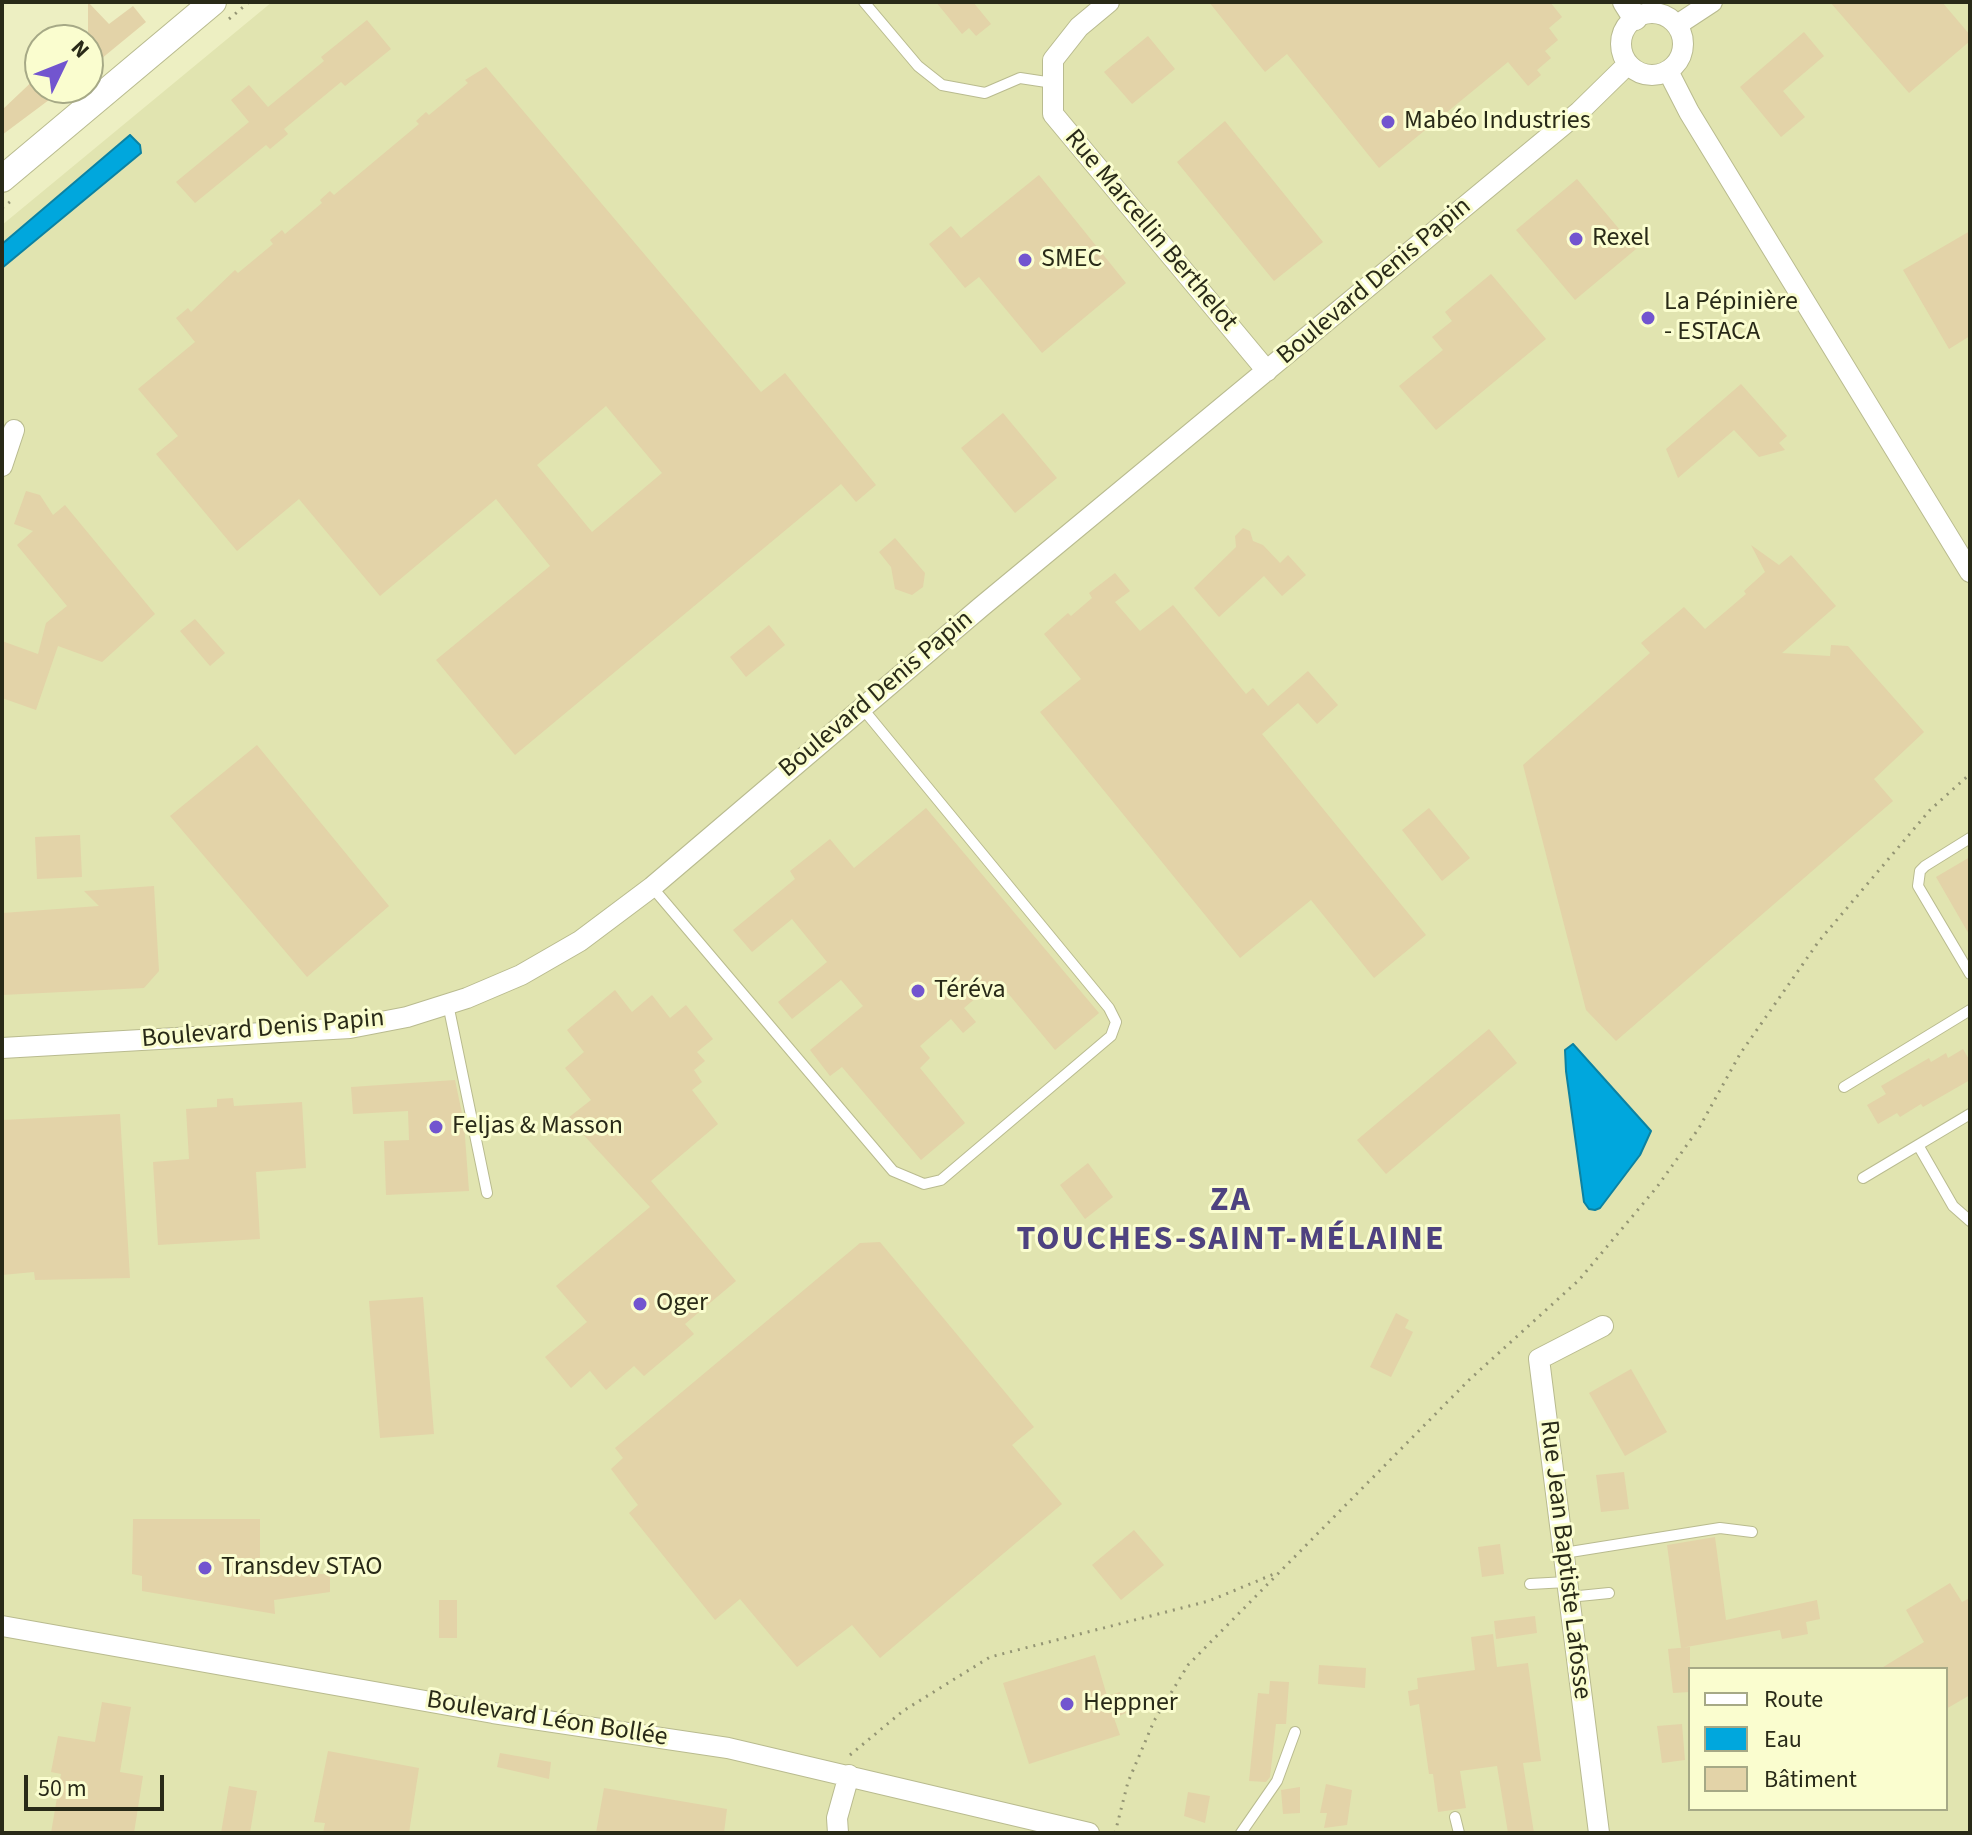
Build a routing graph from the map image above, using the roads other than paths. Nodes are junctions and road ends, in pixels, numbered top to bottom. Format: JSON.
{"nodes":[{"id":1,"x":213,"y":2,"type":"edge"},
{"id":2,"x":864,"y":2,"type":"edge"},
{"id":3,"x":1109,"y":2,"type":"edge"},
{"id":4,"x":1712,"y":2,"type":"edge"},
{"id":5,"x":1630,"y":10,"type":"edge"},
{"id":6,"x":1677,"y":25,"type":"junction"},
{"id":7,"x":1628,"y":64,"type":"junction"},
{"id":8,"x":1668,"y":71,"type":"junction"},
{"id":9,"x":1053,"y":83,"type":"junction"},
{"id":10,"x":2,"y":179,"type":"edge"},
{"id":11,"x":1267,"y":371,"type":"junction"},
{"id":12,"x":14,"y":430,"type":"dead end"},
{"id":13,"x":2,"y":466,"type":"edge"},
{"id":14,"x":1970,"y":572,"type":"edge"},
{"id":15,"x":863,"y":709,"type":"junction"},
{"id":16,"x":1970,"y":838,"type":"edge"},
{"id":17,"x":652,"y":887,"type":"junction"},
{"id":18,"x":1970,"y":974,"type":"edge"},
{"id":19,"x":448,"y":1004,"type":"junction"},
{"id":20,"x":1970,"y":1010,"type":"edge"},
{"id":21,"x":2,"y":1048,"type":"edge"},
{"id":22,"x":1844,"y":1087,"type":"dead end"},
{"id":23,"x":1970,"y":1114,"type":"edge"},
{"id":24,"x":1918,"y":1145,"type":"junction"},
{"id":25,"x":1863,"y":1178,"type":"dead end"},
{"id":26,"x":487,"y":1193,"type":"dead end"},
{"id":27,"x":1970,"y":1221,"type":"edge"},
{"id":28,"x":1603,"y":1326,"type":"dead end"},
{"id":29,"x":1752,"y":1532,"type":"dead end"},
{"id":30,"x":1564,"y":1553,"type":"junction"},
{"id":31,"x":1530,"y":1584,"type":"dead end"},
{"id":32,"x":1568,"y":1590,"type":"junction"},
{"id":33,"x":1609,"y":1593,"type":"dead end"},
{"id":34,"x":2,"y":1626,"type":"edge"},
{"id":35,"x":1295,"y":1732,"type":"dead end"},
{"id":36,"x":841,"y":1773,"type":"junction"},
{"id":37,"x":1455,"y":1817,"type":"dead end"},
{"id":38,"x":838,"y":1833,"type":"edge"},
{"id":39,"x":1089,"y":1833,"type":"edge"},
{"id":40,"x":1241,"y":1833,"type":"edge"},
{"id":41,"x":1459,"y":1833,"type":"edge"},
{"id":42,"x":1599,"y":1833,"type":"edge"}],
"edges":[{"from":1,"to":10,"type":"main road"},
{"from":2,"to":9,"type":"lane"},
{"from":3,"to":9,"type":"street","name":"Rue Marcellin Berthelot"},
{"from":4,"to":6,"type":"street"},
{"from":5,"to":6,"type":"street"},
{"from":5,"to":7,"type":"street"},
{"from":6,"to":8,"type":"street"},
{"from":7,"to":8,"type":"street"},
{"from":7,"to":11,"type":"street","name":"Boulevard Denis Papin"},
{"from":8,"to":14,"type":"street"},
{"from":9,"to":11,"type":"street","name":"Rue Marcellin Berthelot"},
{"from":11,"to":15,"type":"street","name":"Boulevard Denis Papin"},
{"from":12,"to":13,"type":"street"},
{"from":15,"to":17,"type":"street","name":"Boulevard Denis Papin"},
{"from":15,"to":17,"type":"lane"},
{"from":16,"to":18,"type":"lane"},
{"from":17,"to":19,"type":"street","name":"Boulevard Denis Papin"},
{"from":19,"to":21,"type":"street","name":"Boulevard Denis Papin"},
{"from":19,"to":26,"type":"lane"},
{"from":20,"to":22,"type":"lane"},
{"from":23,"to":24,"type":"lane"},
{"from":24,"to":25,"type":"lane"},
{"from":24,"to":27,"type":"lane"},
{"from":28,"to":30,"type":"street","name":"Rue Jean Baptiste Lafosse"},
{"from":29,"to":30,"type":"lane"},
{"from":30,"to":32,"type":"street","name":"Rue Jean Baptiste Lafosse"},
{"from":31,"to":32,"type":"lane"},
{"from":32,"to":33,"type":"lane"},
{"from":32,"to":42,"type":"street","name":"Rue Jean Baptiste Lafosse"},
{"from":34,"to":36,"type":"street","name":"Boulevard Léon Bollée"},
{"from":35,"to":40,"type":"lane"},
{"from":36,"to":38,"type":"street"},
{"from":36,"to":39,"type":"street","name":"Boulevard Léon Bollée"},
{"from":37,"to":41,"type":"lane"}]}
